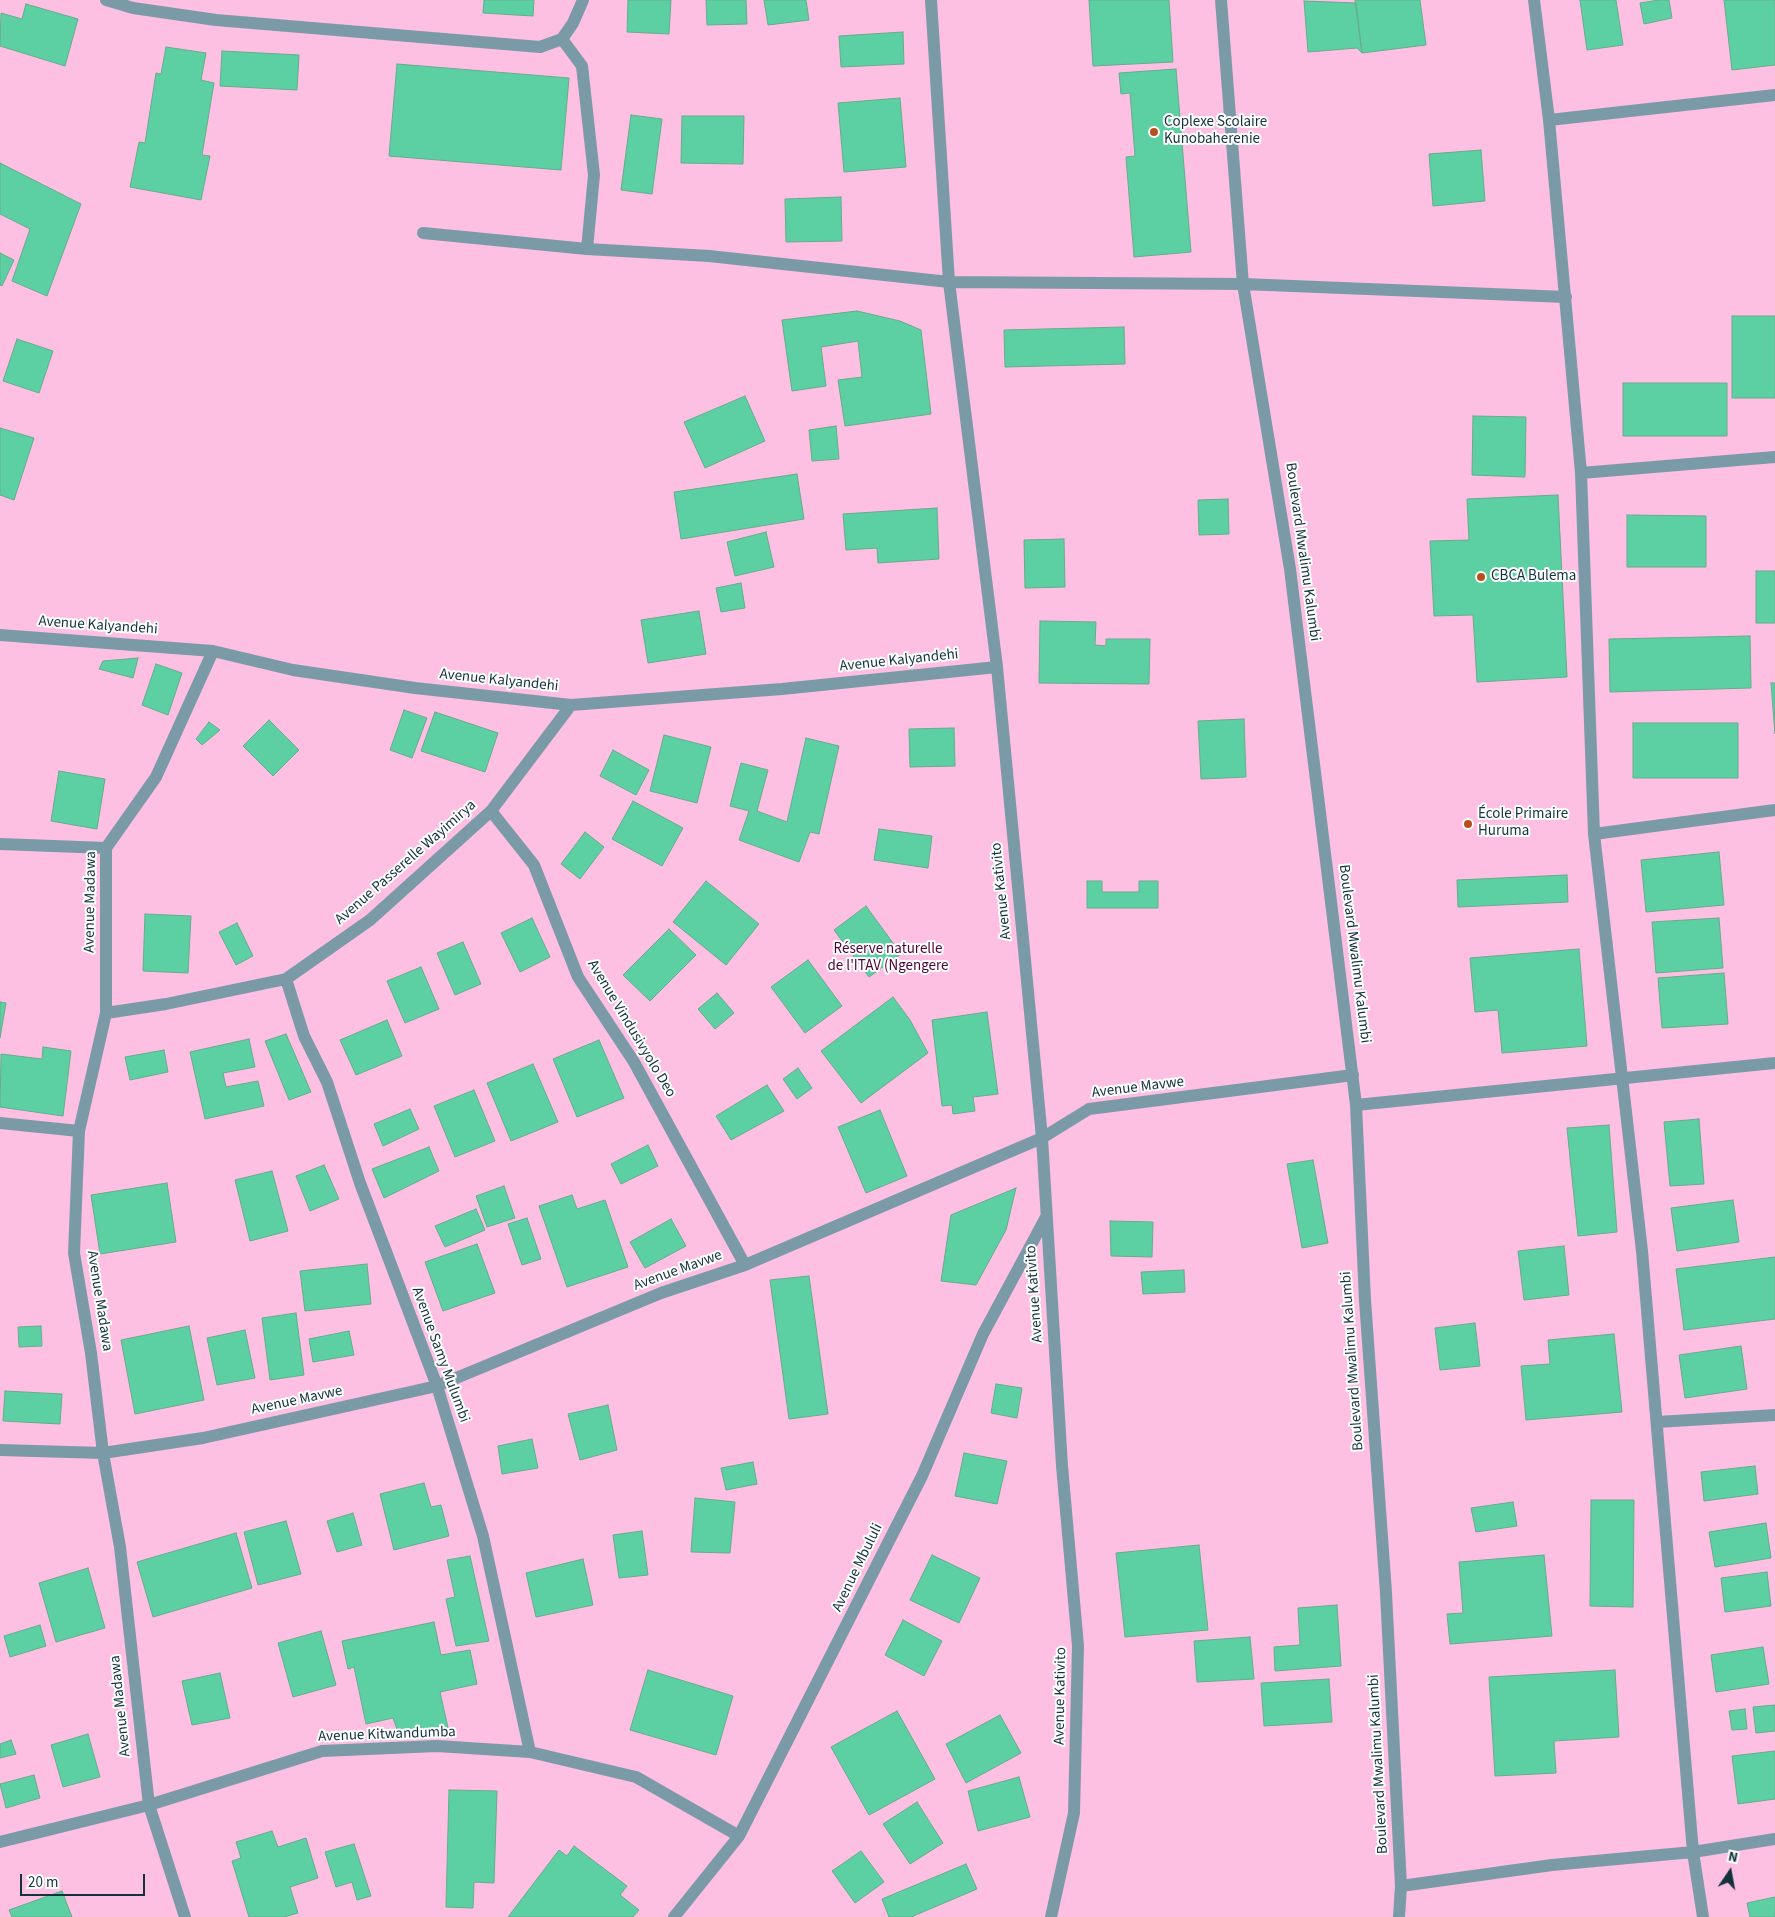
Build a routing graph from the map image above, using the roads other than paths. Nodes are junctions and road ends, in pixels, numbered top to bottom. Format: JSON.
{"nodes":[{"id":1,"x":106,"y":0,"type":"edge"},
{"id":2,"x":583,"y":0,"type":"edge"},
{"id":3,"x":931,"y":0,"type":"edge"},
{"id":4,"x":1221,"y":0,"type":"edge"},
{"id":5,"x":1534,"y":0,"type":"edge"},
{"id":6,"x":134,"y":4,"type":"edge"},
{"id":7,"x":562,"y":39,"type":"junction"},
{"id":8,"x":1775,"y":95,"type":"edge"},
{"id":9,"x":1549,"y":120,"type":"junction"},
{"id":10,"x":422,"y":233,"type":"dead end"},
{"id":11,"x":587,"y":249,"type":"junction"},
{"id":12,"x":949,"y":282,"type":"junction"},
{"id":13,"x":1244,"y":284,"type":"junction"},
{"id":14,"x":1566,"y":297,"type":"junction"},
{"id":15,"x":1775,"y":457,"type":"edge"},
{"id":16,"x":1581,"y":473,"type":"junction"},
{"id":17,"x":0,"y":635,"type":"edge"},
{"id":18,"x":213,"y":651,"type":"junction"},
{"id":19,"x":997,"y":667,"type":"junction"},
{"id":20,"x":571,"y":705,"type":"junction"},
{"id":21,"x":1775,"y":810,"type":"edge"},
{"id":22,"x":491,"y":811,"type":"junction"},
{"id":23,"x":1594,"y":834,"type":"junction"},
{"id":24,"x":0,"y":844,"type":"edge"},
{"id":25,"x":106,"y":848,"type":"junction"},
{"id":26,"x":286,"y":979,"type":"junction"},
{"id":27,"x":106,"y":1012,"type":"junction"},
{"id":28,"x":1775,"y":1063,"type":"edge"},
{"id":29,"x":1353,"y":1075,"type":"junction"},
{"id":30,"x":1621,"y":1080,"type":"junction"},
{"id":31,"x":1356,"y":1105,"type":"junction"},
{"id":32,"x":0,"y":1123,"type":"edge"},
{"id":33,"x":79,"y":1131,"type":"junction"},
{"id":34,"x":1042,"y":1138,"type":"junction"},
{"id":35,"x":1046,"y":1217,"type":"junction"},
{"id":36,"x":745,"y":1265,"type":"junction"},
{"id":37,"x":436,"y":1386,"type":"junction"},
{"id":38,"x":1775,"y":1415,"type":"edge"},
{"id":39,"x":1656,"y":1422,"type":"junction"},
{"id":40,"x":0,"y":1450,"type":"edge"},
{"id":41,"x":103,"y":1453,"type":"junction"},
{"id":42,"x":530,"y":1752,"type":"junction"},
{"id":43,"x":149,"y":1805,"type":"junction"},
{"id":44,"x":739,"y":1836,"type":"junction"},
{"id":45,"x":1775,"y":1839,"type":"edge"},
{"id":46,"x":0,"y":1842,"type":"edge"},
{"id":47,"x":1693,"y":1852,"type":"junction"},
{"id":48,"x":1401,"y":1886,"type":"junction"},
{"id":49,"x":185,"y":1917,"type":"edge"},
{"id":50,"x":674,"y":1917,"type":"edge"},
{"id":51,"x":1051,"y":1917,"type":"edge"},
{"id":52,"x":1398,"y":1917,"type":"edge"},
{"id":53,"x":1702,"y":1917,"type":"edge"}],
"edges":[{"from":1,"to":6,"type":"street"},
{"from":2,"to":7,"type":"street"},
{"from":3,"to":12,"type":"street","name":"Avenue Kativito"},
{"from":4,"to":13,"type":"street","name":"Boulevard Mwalimu Kalumbi"},
{"from":5,"to":9,"type":"street"},
{"from":6,"to":7,"type":"street"},
{"from":7,"to":11,"type":"street"},
{"from":8,"to":9,"type":"street"},
{"from":9,"to":14,"type":"street"},
{"from":10,"to":11,"type":"street"},
{"from":11,"to":12,"type":"street"},
{"from":12,"to":13,"type":"street"},
{"from":12,"to":19,"type":"street","name":"Avenue Kativito"},
{"from":13,"to":14,"type":"street"},
{"from":13,"to":29,"type":"street","name":"Boulevard Mwalimu Kalumbi"},
{"from":14,"to":16,"type":"street"},
{"from":15,"to":16,"type":"street"},
{"from":16,"to":23,"type":"street"},
{"from":17,"to":18,"type":"street","name":"Avenue Kalyandehi"},
{"from":18,"to":20,"type":"street","name":"Avenue Kalyandehi"},
{"from":18,"to":25,"type":"street","name":"Avenue Madawa"},
{"from":19,"to":20,"type":"street","name":"Avenue Kalyandehi"},
{"from":19,"to":34,"type":"street","name":"Avenue Kativito"},
{"from":20,"to":22,"type":"street","name":"Avenue Passerelle Wayimirya"},
{"from":21,"to":23,"type":"street"},
{"from":22,"to":26,"type":"street","name":"Avenue Passerelle Wayimirya"},
{"from":22,"to":36,"type":"street","name":"Avenue Vindusivyolo Deo"},
{"from":23,"to":30,"type":"street"},
{"from":24,"to":25,"type":"street"},
{"from":25,"to":27,"type":"street","name":"Avenue Madawa"},
{"from":26,"to":27,"type":"street","name":"Avenue Passerelle Wayimirya"},
{"from":26,"to":37,"type":"street","name":"Avenue Samy Mulumbi"},
{"from":27,"to":33,"type":"street","name":"Avenue Madawa"},
{"from":28,"to":30,"type":"street"},
{"from":29,"to":31,"type":"street","name":"Boulevard Mwalimu Kalumbi"},
{"from":29,"to":34,"type":"street","name":"Avenue Mavwe"},
{"from":30,"to":31,"type":"street"},
{"from":30,"to":39,"type":"street"},
{"from":31,"to":48,"type":"street","name":"Boulevard Mwalimu Kalumbi"},
{"from":32,"to":33,"type":"street"},
{"from":33,"to":41,"type":"street","name":"Avenue Madawa"},
{"from":34,"to":35,"type":"street","name":"Avenue Kativito"},
{"from":34,"to":36,"type":"street","name":"Avenue Mavwe"},
{"from":35,"to":44,"type":"street","name":"Avenue Mbululi"},
{"from":35,"to":51,"type":"street","name":"Avenue Kativito"},
{"from":36,"to":37,"type":"street","name":"Avenue Mavwe"},
{"from":37,"to":41,"type":"street","name":"Avenue Mavwe"},
{"from":37,"to":42,"type":"street","name":"Avenue Samy Mulumbi"},
{"from":38,"to":39,"type":"street"},
{"from":39,"to":47,"type":"street"},
{"from":40,"to":41,"type":"street","name":"Avenue Mavwe"},
{"from":41,"to":43,"type":"street","name":"Avenue Madawa"},
{"from":42,"to":43,"type":"street","name":"Avenue Kitwandumba"},
{"from":42,"to":44,"type":"street","name":"Avenue Kitwandumba"},
{"from":43,"to":46,"type":"street","name":"Avenue Kitwandumba"},
{"from":43,"to":49,"type":"street","name":"Avenue Madawa"},
{"from":44,"to":50,"type":"street","name":"Avenue Mbululi"},
{"from":45,"to":47,"type":"street"},
{"from":47,"to":48,"type":"street"},
{"from":47,"to":53,"type":"street"},
{"from":48,"to":52,"type":"street","name":"Boulevard Mwalimu Kalumbi"}]}
